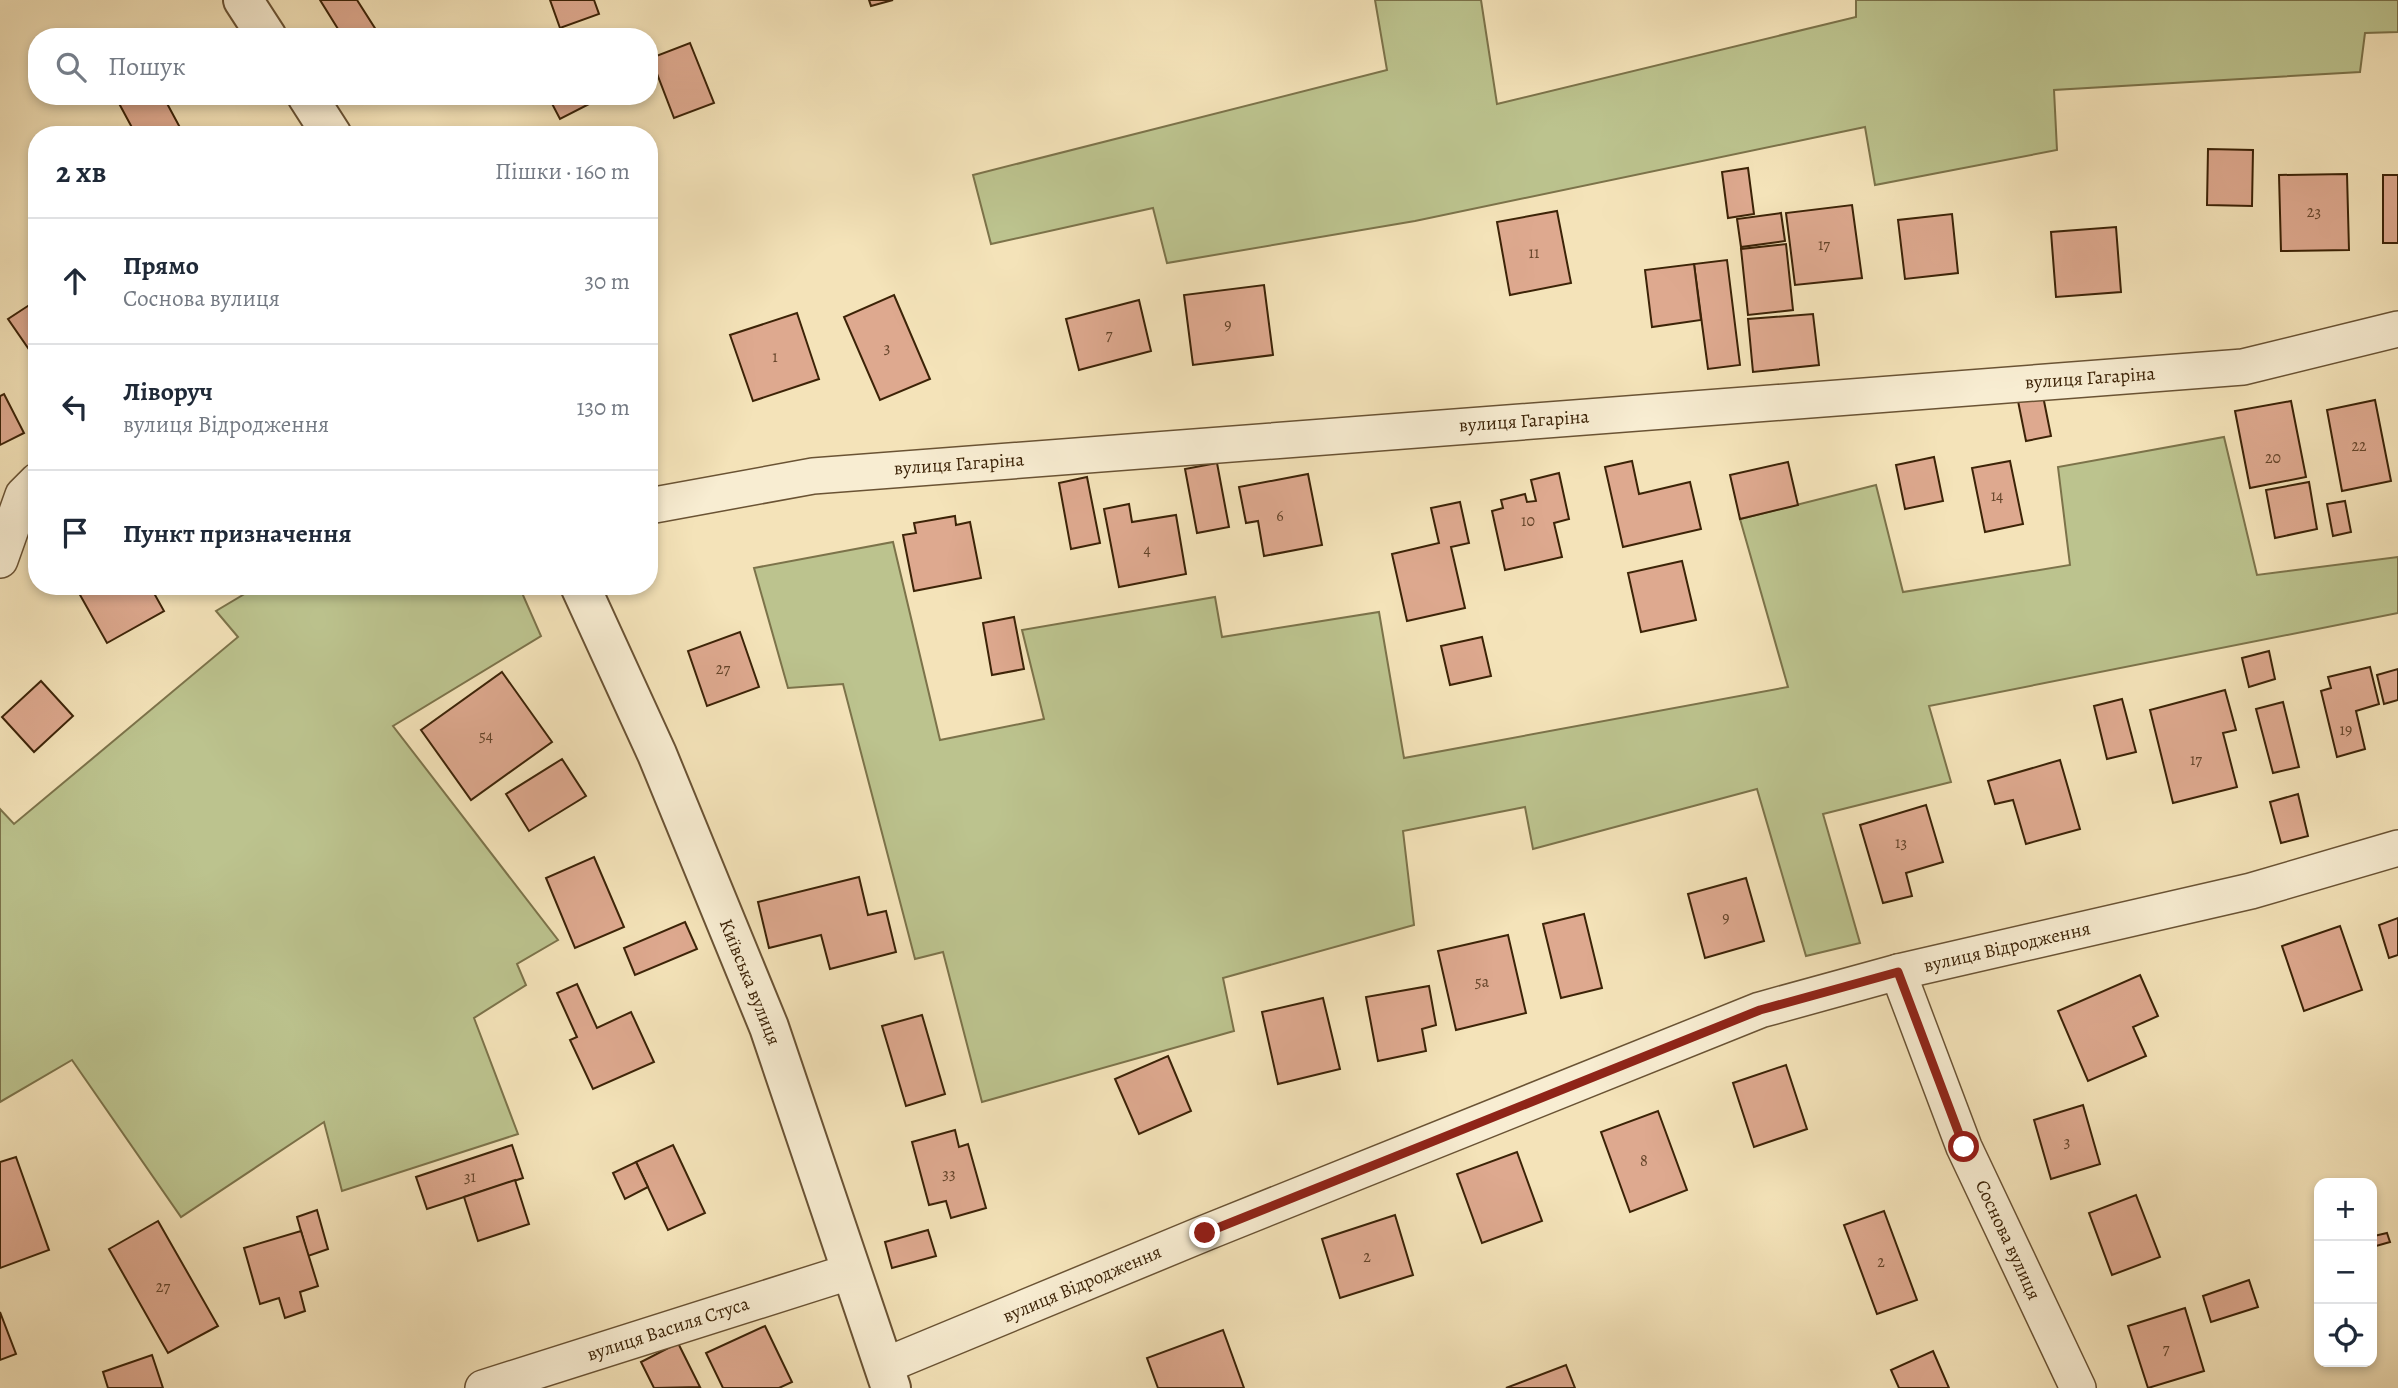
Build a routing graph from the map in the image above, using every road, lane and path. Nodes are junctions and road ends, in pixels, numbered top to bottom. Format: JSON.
{"nodes":[{"id":1,"x":243,"y":0,"type":"edge"},
{"id":2,"x":261,"y":28,"type":"edge"},
{"id":3,"x":313,"y":105,"type":"edge"},
{"id":4,"x":326,"y":126,"type":"edge"},
{"id":5,"x":2398,"y":329,"type":"edge"},
{"id":6,"x":28,"y":490,"type":"edge"},
{"id":7,"x":658,"y":504,"type":"edge"},
{"id":8,"x":0,"y":560,"type":"edge"},
{"id":9,"x":584,"y":595,"type":"edge"},
{"id":10,"x":2398,"y":848,"type":"edge"},
{"id":11,"x":1898,"y":972,"type":"junction"},
{"id":12,"x":852,"y":1271,"type":"junction"},
{"id":13,"x":887,"y":1377,"type":"edge"},
{"id":14,"x":483,"y":1388,"type":"edge"},
{"id":15,"x":2078,"y":1388,"type":"edge"}],
"edges":[{"from":1,"to":2,"type":"street"},
{"from":3,"to":4,"type":"street"},
{"from":5,"to":7,"type":"street","name":"вулиця Гагаріна"},
{"from":6,"to":8,"type":"street"},
{"from":9,"to":12,"type":"street","name":"Київська вулиця"},
{"from":10,"to":11,"type":"street","name":"вулиця Відродження"},
{"from":11,"to":13,"type":"street","name":"вулиця Відродження"},
{"from":11,"to":15,"type":"street","name":"Соснова вулиця"},
{"from":12,"to":13,"type":"street","name":"Київська вулиця"},
{"from":12,"to":14,"type":"street","name":"вулиця Василя Стуса"}]}
